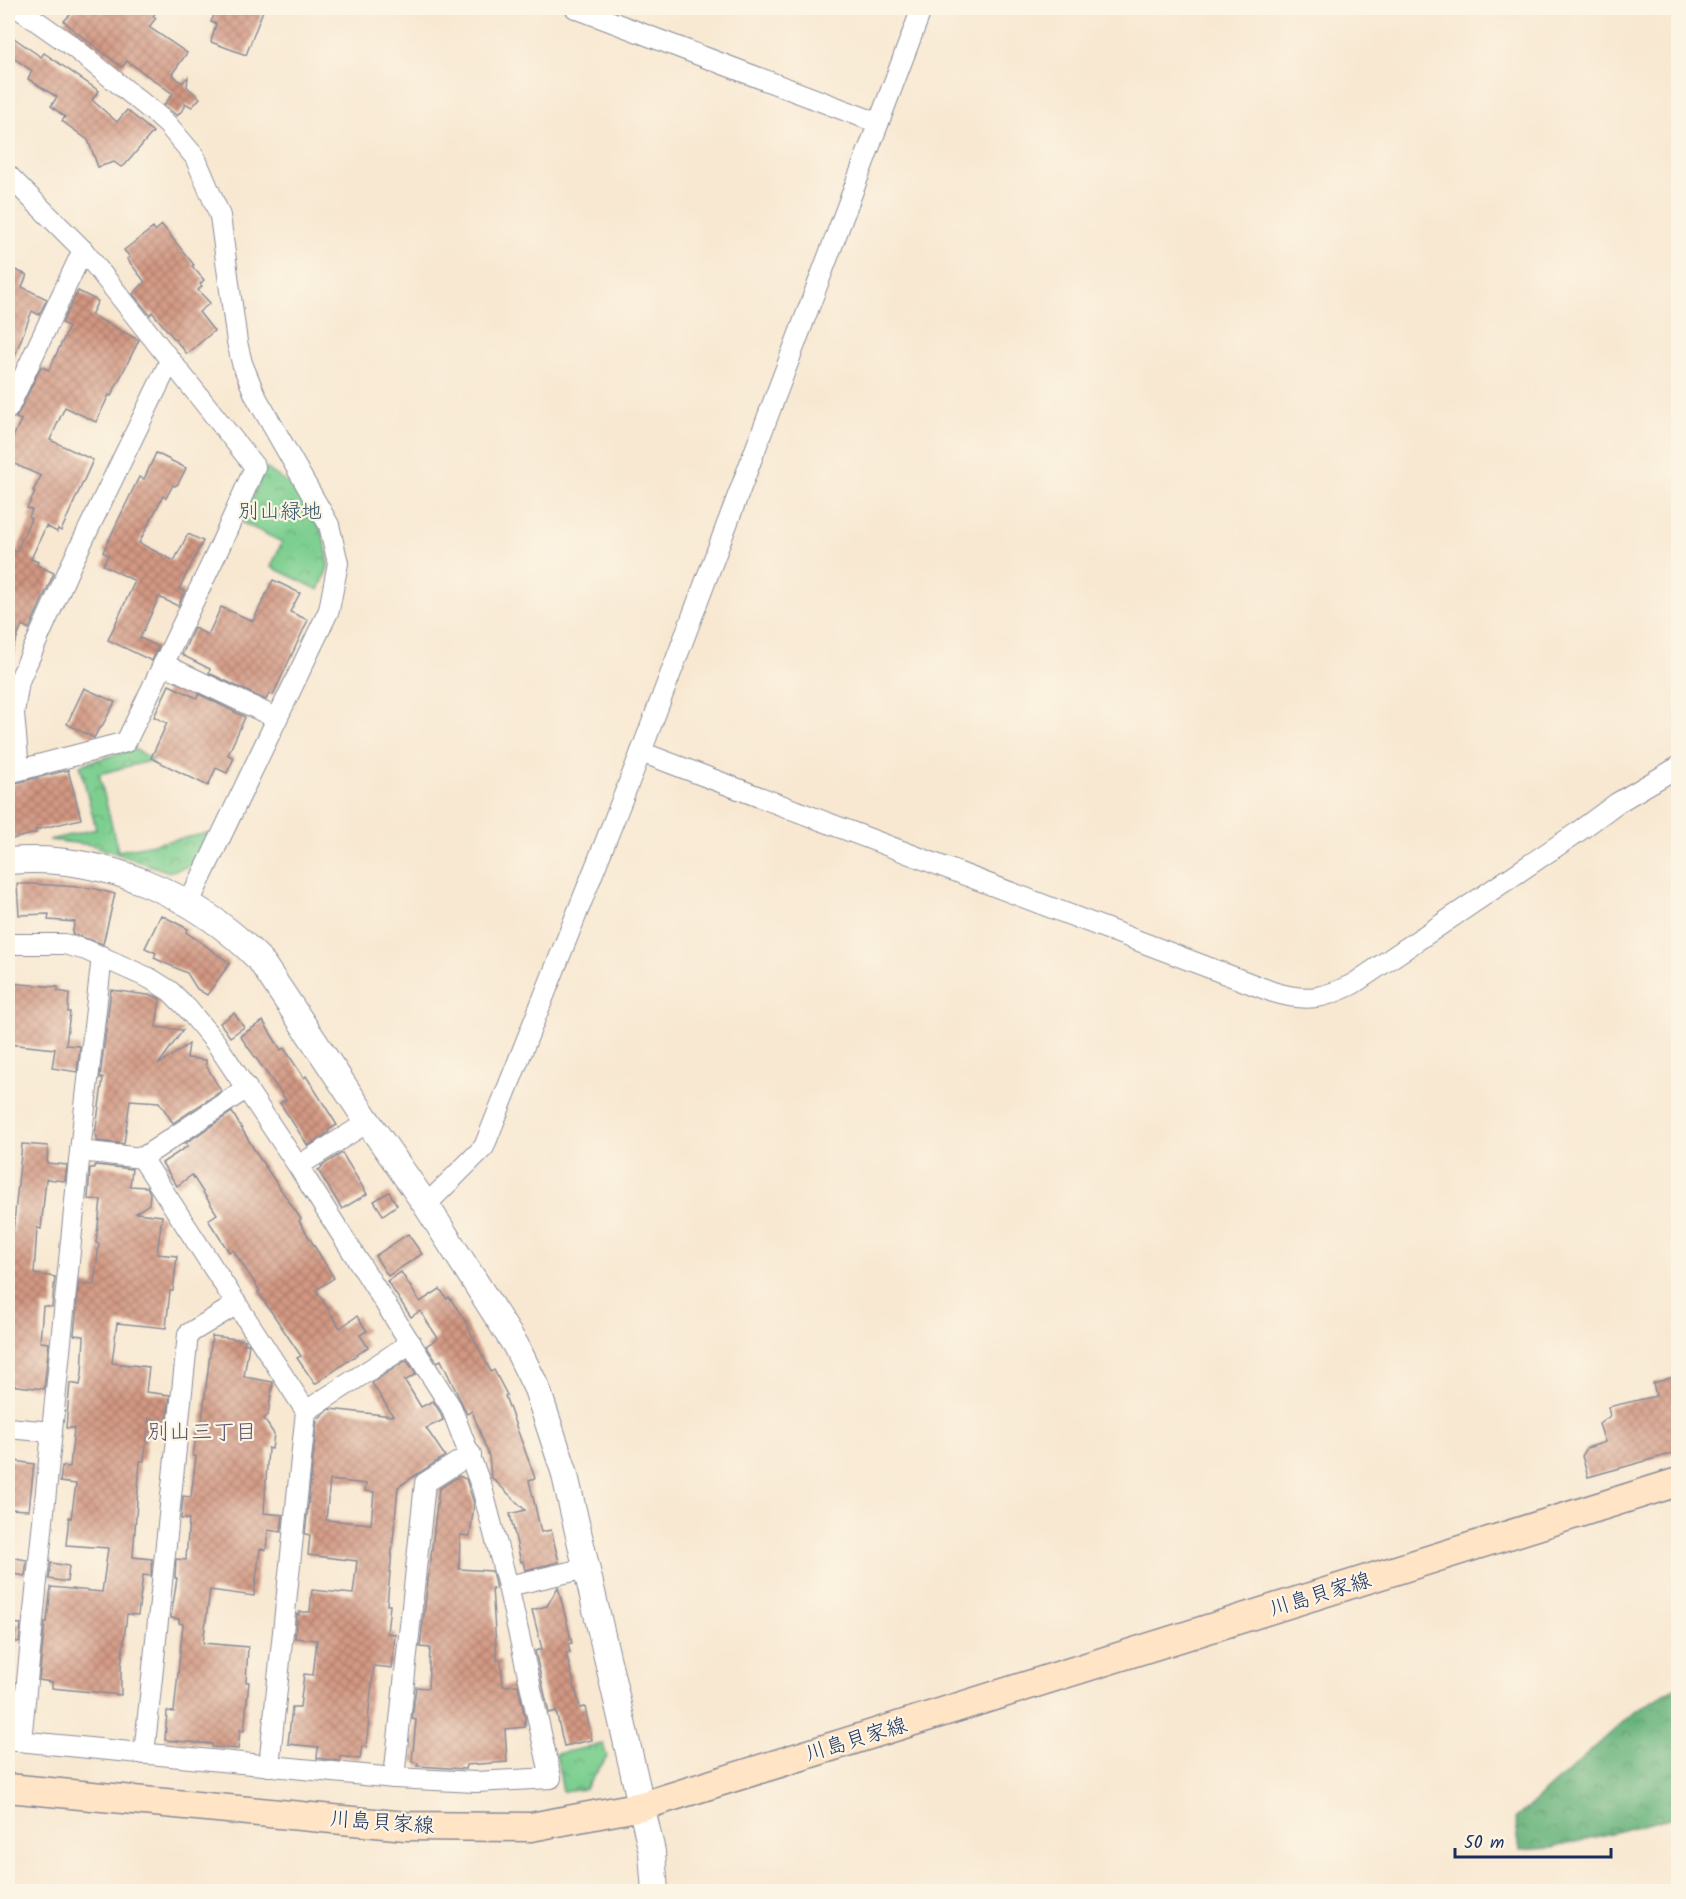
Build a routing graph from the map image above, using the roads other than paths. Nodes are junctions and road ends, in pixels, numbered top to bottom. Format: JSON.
{"nodes":[{"id":1,"x":18,"y":8,"type":"edge"},
{"id":2,"x":575,"y":8,"type":"edge"},
{"id":3,"x":922,"y":8,"type":"edge"},
{"id":4,"x":878,"y":123,"type":"junction"},
{"id":5,"x":8,"y":175,"type":"edge"},
{"id":6,"x":83,"y":250,"type":"junction"},
{"id":7,"x":170,"y":361,"type":"junction"},
{"id":8,"x":8,"y":409,"type":"edge"},
{"id":9,"x":163,"y":664,"type":"junction"},
{"id":10,"x":276,"y":718,"type":"junction"},
{"id":11,"x":641,"y":752,"type":"junction"},
{"id":12,"x":1678,"y":767,"type":"edge"},
{"id":13,"x":13,"y":771,"type":"edge"},
{"id":14,"x":8,"y":861,"type":"edge"},
{"id":15,"x":189,"y":903,"type":"junction"},
{"id":16,"x":8,"y":944,"type":"edge"},
{"id":17,"x":102,"y":956,"type":"junction"},
{"id":18,"x":247,"y":1088,"type":"junction"},
{"id":19,"x":368,"y":1122,"type":"junction"},
{"id":20,"x":80,"y":1151,"type":"junction"},
{"id":21,"x":142,"y":1158,"type":"junction"},
{"id":22,"x":298,"y":1166,"type":"junction"},
{"id":23,"x":426,"y":1206,"type":"junction"},
{"id":24,"x":237,"y":1304,"type":"junction"},
{"id":25,"x":411,"y":1343,"type":"junction"},
{"id":26,"x":306,"y":1411,"type":"junction"},
{"id":27,"x":8,"y":1428,"type":"edge"},
{"id":28,"x":52,"y":1432,"type":"junction"},
{"id":29,"x":471,"y":1454,"type":"junction"},
{"id":30,"x":1678,"y":1482,"type":"edge"},
{"id":31,"x":587,"y":1568,"type":"junction"},
{"id":32,"x":508,"y":1586,"type":"junction"},
{"id":33,"x":14,"y":1741,"type":"edge"},
{"id":34,"x":144,"y":1754,"type":"junction"},
{"id":35,"x":269,"y":1766,"type":"junction"},
{"id":36,"x":394,"y":1778,"type":"junction"},
{"id":37,"x":8,"y":1788,"type":"edge"},
{"id":38,"x":642,"y":1806,"type":"junction"},
{"id":39,"x":654,"y":1892,"type":"edge"}],
"edges":[{"from":1,"to":10,"type":"street"},
{"from":2,"to":4,"type":"street"},
{"from":3,"to":4,"type":"street"},
{"from":4,"to":11,"type":"street"},
{"from":5,"to":6,"type":"street"},
{"from":6,"to":7,"type":"street"},
{"from":6,"to":8,"type":"street"},
{"from":7,"to":9,"type":"street"},
{"from":7,"to":13,"type":"street"},
{"from":9,"to":10,"type":"street"},
{"from":9,"to":13,"type":"street"},
{"from":10,"to":15,"type":"street"},
{"from":11,"to":12,"type":"street"},
{"from":11,"to":23,"type":"street"},
{"from":14,"to":15,"type":"street"},
{"from":15,"to":19,"type":"street"},
{"from":16,"to":17,"type":"street"},
{"from":17,"to":18,"type":"street"},
{"from":17,"to":20,"type":"street"},
{"from":18,"to":21,"type":"street"},
{"from":18,"to":22,"type":"street"},
{"from":19,"to":22,"type":"street"},
{"from":19,"to":23,"type":"street"},
{"from":20,"to":21,"type":"street"},
{"from":20,"to":28,"type":"street"},
{"from":21,"to":24,"type":"street"},
{"from":22,"to":25,"type":"street"},
{"from":23,"to":31,"type":"street"},
{"from":24,"to":26,"type":"street"},
{"from":24,"to":34,"type":"street"},
{"from":25,"to":26,"type":"street"},
{"from":25,"to":29,"type":"street"},
{"from":26,"to":35,"type":"street"},
{"from":27,"to":28,"type":"street"},
{"from":28,"to":33,"type":"street"},
{"from":29,"to":32,"type":"street"},
{"from":29,"to":36,"type":"street"},
{"from":30,"to":38,"type":"main road","name":"川島貝家線"},
{"from":31,"to":32,"type":"street"},
{"from":31,"to":38,"type":"street"},
{"from":32,"to":36,"type":"street"},
{"from":33,"to":34,"type":"street"},
{"from":34,"to":35,"type":"street"},
{"from":35,"to":36,"type":"street"},
{"from":37,"to":38,"type":"main road","name":"川島貝家線"},
{"from":38,"to":39,"type":"street"}]}
